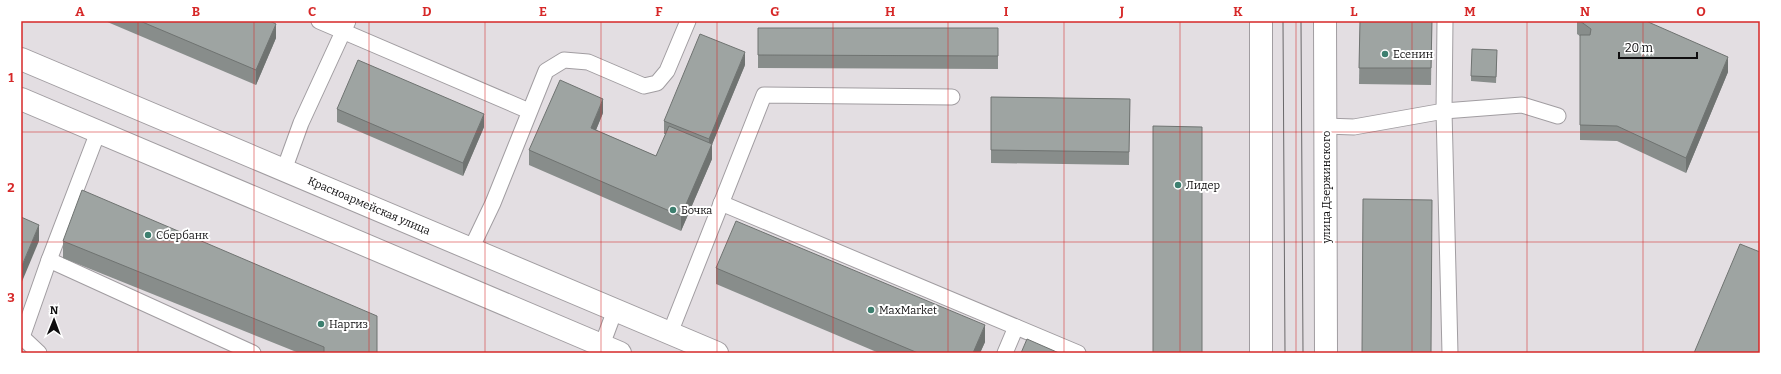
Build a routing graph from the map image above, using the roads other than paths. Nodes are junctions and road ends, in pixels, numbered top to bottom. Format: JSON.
{"nodes":[{"id":1,"x":319,"y":21,"type":"edge"},
{"id":2,"x":688,"y":21,"type":"edge"},
{"id":3,"x":1261,"y":21,"type":"edge"},
{"id":4,"x":1325,"y":21,"type":"edge"},
{"id":5,"x":1445,"y":21,"type":"edge"},
{"id":6,"x":346,"y":26,"type":"edge"},
{"id":7,"x":21,"y":59,"type":"edge"},
{"id":8,"x":952,"y":97,"type":"dead end"},
{"id":9,"x":21,"y":100,"type":"edge"},
{"id":10,"x":529,"y":111,"type":"junction"},
{"id":11,"x":1444,"y":111,"type":"junction"},
{"id":12,"x":1558,"y":116,"type":"dead end"},
{"id":13,"x":1325,"y":126,"type":"junction"},
{"id":14,"x":98,"y":132,"type":"junction"},
{"id":15,"x":284,"y":170,"type":"junction"},
{"id":16,"x":721,"y":202,"type":"junction"},
{"id":17,"x":471,"y":249,"type":"junction"},
{"id":18,"x":50,"y":260,"type":"junction"},
{"id":19,"x":615,"y":310,"type":"junction"},
{"id":20,"x":1016,"y":327,"type":"junction"},
{"id":21,"x":670,"y":333,"type":"junction"},
{"id":22,"x":22,"y":339,"type":"edge"},
{"id":23,"x":611,"y":349,"type":"edge"},
{"id":24,"x":40,"y":353,"type":"edge"},
{"id":25,"x":253,"y":353,"type":"edge"},
{"id":26,"x":717,"y":353,"type":"edge"},
{"id":27,"x":1005,"y":353,"type":"edge"},
{"id":28,"x":1078,"y":353,"type":"edge"},
{"id":29,"x":1261,"y":353,"type":"edge"},
{"id":30,"x":1326,"y":353,"type":"edge"},
{"id":31,"x":1450,"y":353,"type":"edge"}],
"edges":[{"from":1,"to":6,"type":"lane"},
{"from":2,"to":10,"type":"lane"},
{"from":3,"to":29,"type":"main road"},
{"from":4,"to":13,"type":"main road","name":"улица Дзержинского"},
{"from":5,"to":11,"type":"lane"},
{"from":6,"to":10,"type":"lane"},
{"from":6,"to":15,"type":"lane"},
{"from":7,"to":15,"type":"main road","name":"Красноармейская улица"},
{"from":8,"to":16,"type":"lane"},
{"from":9,"to":14,"type":"main road"},
{"from":10,"to":17,"type":"lane"},
{"from":11,"to":12,"type":"lane"},
{"from":11,"to":13,"type":"lane"},
{"from":11,"to":31,"type":"lane"},
{"from":13,"to":30,"type":"main road","name":"улица Дзержинского"},
{"from":14,"to":18,"type":"lane"},
{"from":14,"to":23,"type":"main road"},
{"from":15,"to":17,"type":"main road","name":"Красноармейская улица"},
{"from":16,"to":20,"type":"lane"},
{"from":16,"to":21,"type":"lane"},
{"from":17,"to":19,"type":"main road","name":"Красноармейская улица"},
{"from":18,"to":22,"type":"lane"},
{"from":18,"to":25,"type":"lane"},
{"from":19,"to":21,"type":"main road","name":"Красноармейская улица"},
{"from":19,"to":23,"type":"lane"},
{"from":20,"to":27,"type":"lane"},
{"from":20,"to":28,"type":"lane"},
{"from":21,"to":26,"type":"main road","name":"Красноармейская улица"},
{"from":22,"to":24,"type":"lane"}]}
